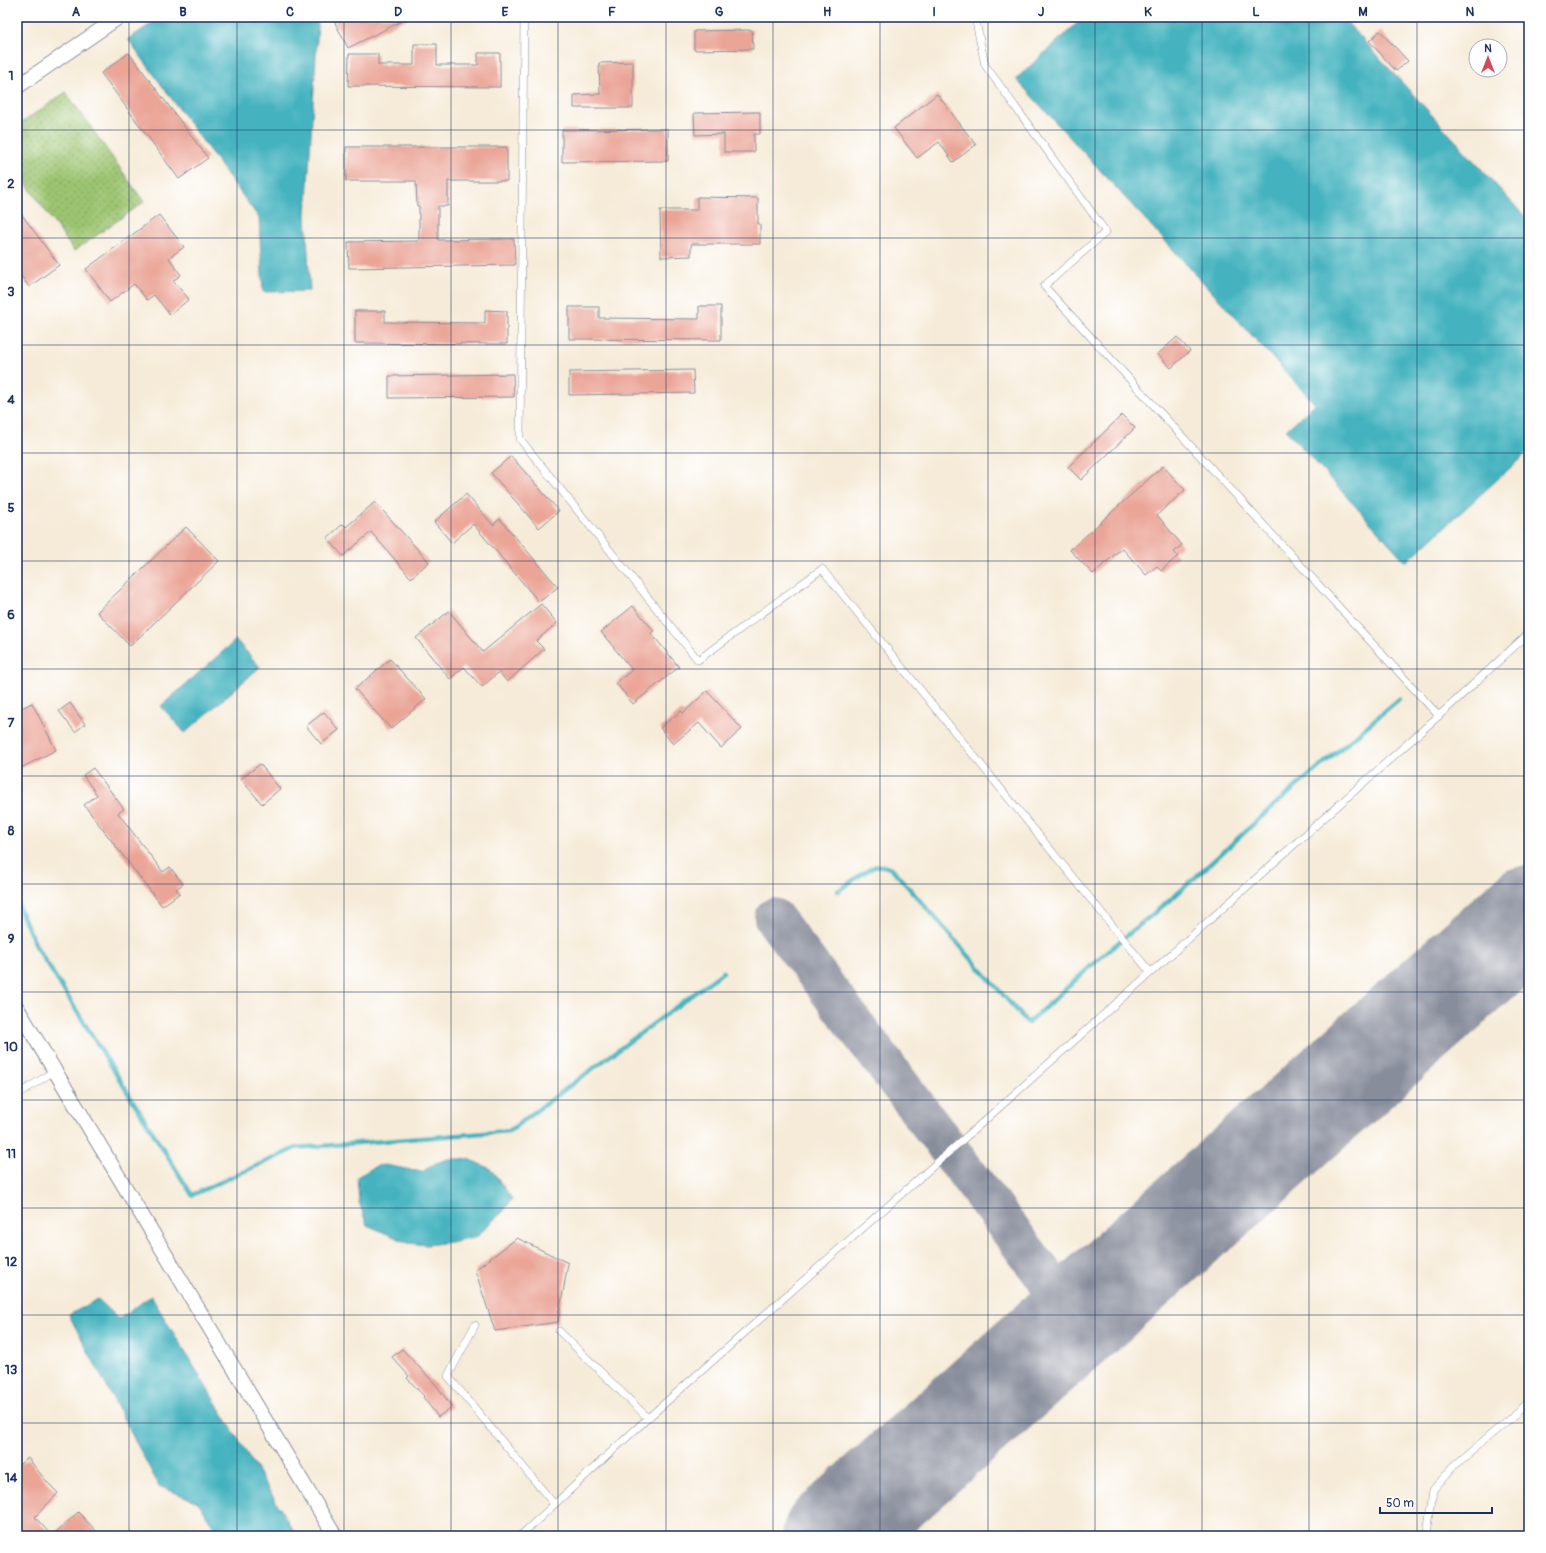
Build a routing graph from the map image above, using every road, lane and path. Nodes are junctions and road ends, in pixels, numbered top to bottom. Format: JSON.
{"nodes":[{"id":1,"x":119,"y":17,"type":"edge"},
{"id":2,"x":524,"y":17,"type":"edge"},
{"id":3,"x":975,"y":17,"type":"edge"},
{"id":4,"x":17,"y":87,"type":"edge"},
{"id":5,"x":1529,"y":633,"type":"edge"},
{"id":6,"x":1439,"y":716,"type":"junction"},
{"id":7,"x":1150,"y":972,"type":"junction"},
{"id":8,"x":17,"y":1008,"type":"edge"},
{"id":9,"x":54,"y":1071,"type":"junction"},
{"id":10,"x":17,"y":1095,"type":"edge"},
{"id":11,"x":475,"y":1325,"type":"dead end"},
{"id":12,"x":559,"y":1331,"type":"dead end"},
{"id":13,"x":1529,"y":1402,"type":"edge"},
{"id":14,"x":648,"y":1418,"type":"junction"},
{"id":15,"x":554,"y":1504,"type":"junction"},
{"id":16,"x":335,"y":1536,"type":"edge"},
{"id":17,"x":520,"y":1536,"type":"edge"},
{"id":18,"x":1427,"y":1536,"type":"edge"}],
"edges":[{"from":1,"to":4,"type":"street"},
{"from":2,"to":7,"type":"lane"},
{"from":3,"to":6,"type":"lane"},
{"from":5,"to":6,"type":"lane"},
{"from":6,"to":7,"type":"lane"},
{"from":7,"to":14,"type":"lane"},
{"from":8,"to":9,"type":"street"},
{"from":9,"to":10,"type":"lane"},
{"from":9,"to":16,"type":"street"},
{"from":11,"to":15,"type":"lane"},
{"from":12,"to":14,"type":"lane"},
{"from":13,"to":18,"type":"lane"},
{"from":14,"to":15,"type":"lane"},
{"from":15,"to":17,"type":"lane"}]}
